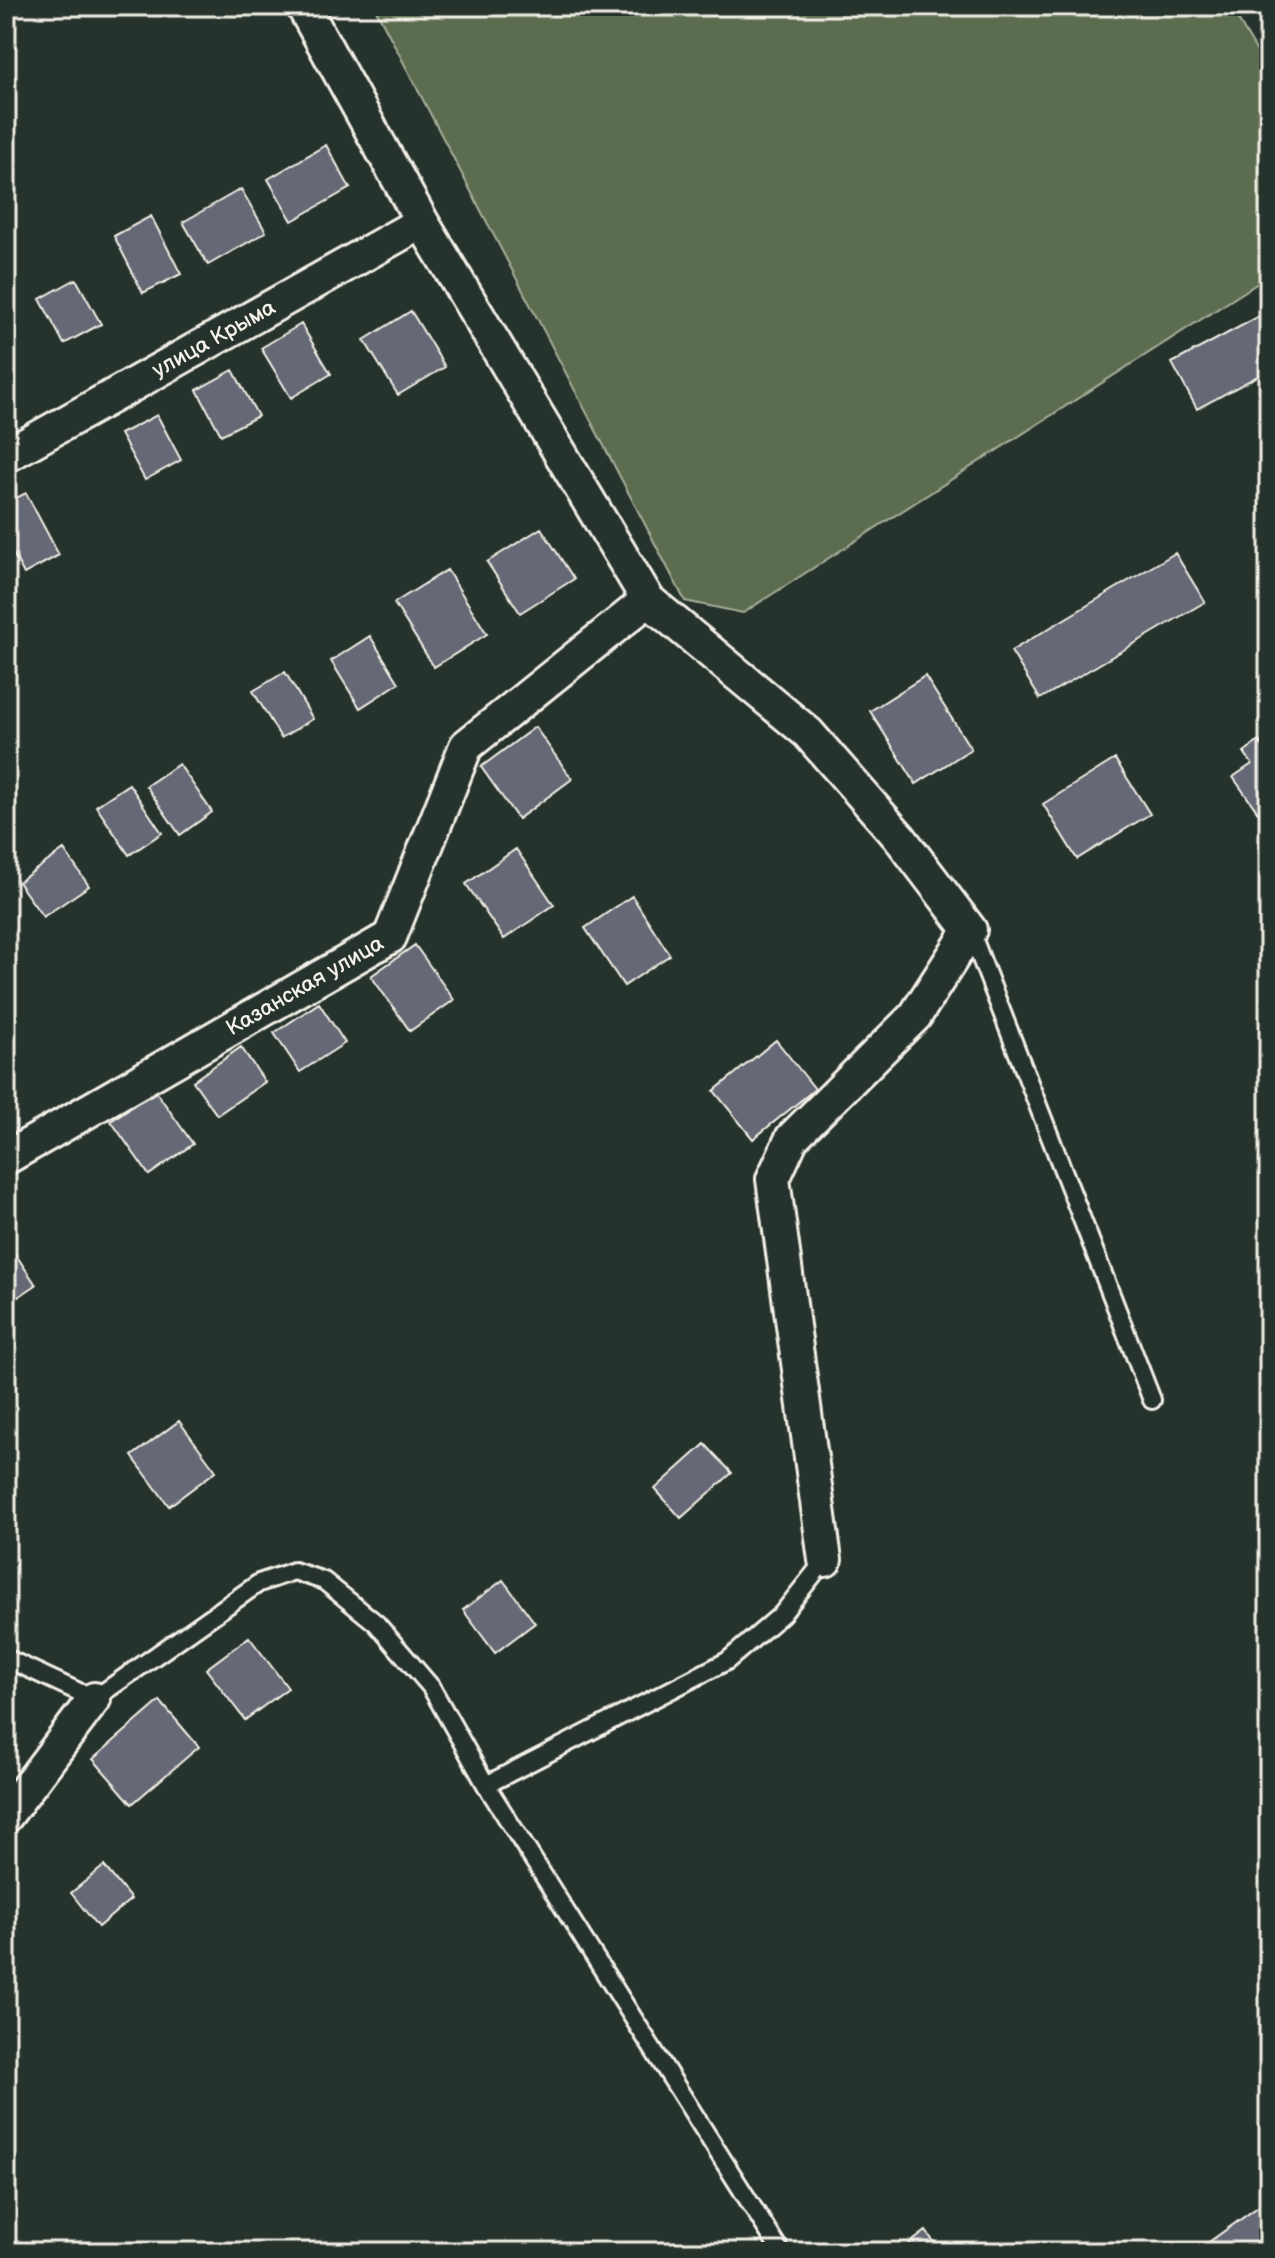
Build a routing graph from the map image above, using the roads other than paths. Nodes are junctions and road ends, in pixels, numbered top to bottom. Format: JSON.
{"nodes":[{"id":1,"x":303,"y":6,"type":"edge"},
{"id":2,"x":422,"y":222,"type":"junction"},
{"id":3,"x":6,"y":456,"type":"edge"},
{"id":4,"x":648,"y":600,"type":"junction"},
{"id":5,"x":970,"y":930,"type":"junction"},
{"id":6,"x":6,"y":1158,"type":"edge"},
{"id":7,"x":1152,"y":1400,"type":"dead end"},
{"id":8,"x":825,"y":1560,"type":"joint"},
{"id":9,"x":6,"y":1658,"type":"edge"},
{"id":10,"x":94,"y":1699,"type":"junction"},
{"id":11,"x":486,"y":1785,"type":"junction"},
{"id":12,"x":6,"y":1816,"type":"edge"},
{"id":13,"x":781,"y":2252,"type":"edge"}],
"edges":[{"from":1,"to":2,"type":"street"},
{"from":2,"to":3,"type":"street","name":"улица Крыма"},
{"from":2,"to":4,"type":"street"},
{"from":4,"to":5,"type":"street"},
{"from":4,"to":6,"type":"street","name":"Казанская улица"},
{"from":5,"to":7,"type":"lane"},
{"from":5,"to":8,"type":"street"},
{"from":8,"to":11,"type":"lane"},
{"from":9,"to":10,"type":"lane"},
{"from":10,"to":11,"type":"lane"},
{"from":10,"to":12,"type":"street"},
{"from":11,"to":13,"type":"lane"}]}
